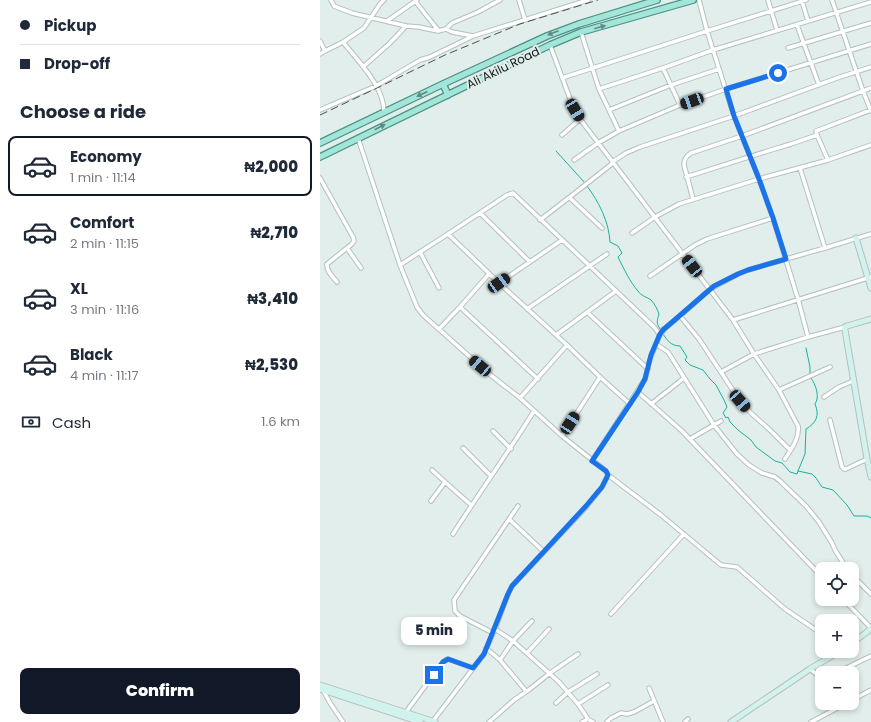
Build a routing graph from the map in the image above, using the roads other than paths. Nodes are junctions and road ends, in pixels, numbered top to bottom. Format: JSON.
{"nodes":[{"id":1,"x":331,"y":0,"type":"edge"},
{"id":2,"x":384,"y":0,"type":"edge"},
{"id":3,"x":416,"y":0,"type":"edge"},
{"id":4,"x":500,"y":0,"type":"edge"},
{"id":5,"x":520,"y":0,"type":"edge"},
{"id":6,"x":588,"y":0,"type":"edge"},
{"id":7,"x":657,"y":0,"type":"edge"},
{"id":8,"x":693,"y":0,"type":"edge"},
{"id":9,"x":699,"y":0,"type":"edge"},
{"id":10,"x":768,"y":0,"type":"edge"},
{"id":11,"x":806,"y":0,"type":"edge"},
{"id":12,"x":832,"y":0,"type":"edge"},
{"id":13,"x":647,"y":1,"type":"edge"},
{"id":14,"x":802,"y":1,"type":"junction"},
{"id":15,"x":871,"y":2,"type":"edge"},
{"id":16,"x":772,"y":11,"type":"junction"},
{"id":17,"x":836,"y":13,"type":"junction"},
{"id":18,"x":371,"y":17,"type":"junction"},
{"id":19,"x":525,"y":20,"type":"junction"},
{"id":20,"x":387,"y":21,"type":"junction"},
{"id":21,"x":808,"y":21,"type":"junction"},
{"id":22,"x":871,"y":23,"type":"edge"},
{"id":23,"x":797,"y":25,"type":"junction"},
{"id":24,"x":406,"y":26,"type":"junction"},
{"id":25,"x":446,"y":29,"type":"junction"},
{"id":26,"x":438,"y":30,"type":"junction"},
{"id":27,"x":777,"y":30,"type":"junction"},
{"id":28,"x":707,"y":31,"type":"junction"},
{"id":29,"x":581,"y":32,"type":"junction"},
{"id":30,"x":843,"y":32,"type":"junction"},
{"id":31,"x":473,"y":36,"type":"junction"},
{"id":32,"x":320,"y":41,"type":"edge"},
{"id":33,"x":343,"y":42,"type":"junction"},
{"id":34,"x":804,"y":44,"type":"junction"},
{"id":35,"x":871,"y":44,"type":"edge"},
{"id":36,"x":550,"y":45,"type":"junction"},
{"id":37,"x":788,"y":48,"type":"dead end"},
{"id":38,"x":713,"y":50,"type":"junction"},
{"id":39,"x":325,"y":51,"type":"junction"},
{"id":40,"x":849,"y":51,"type":"junction"},
{"id":41,"x":320,"y":54,"type":"edge"},
{"id":42,"x":810,"y":63,"type":"junction"},
{"id":43,"x":363,"y":67,"type":"junction"},
{"id":44,"x":871,"y":67,"type":"edge"},
{"id":45,"x":592,"y":68,"type":"junction"},
{"id":46,"x":663,"y":68,"type":"junction"},
{"id":47,"x":719,"y":69,"type":"junction"},
{"id":48,"x":857,"y":72,"type":"junction"},
{"id":49,"x":562,"y":78,"type":"junction"},
{"id":50,"x":443,"y":84,"type":"junction"},
{"id":51,"x":671,"y":85,"type":"junction"},
{"id":52,"x":819,"y":85,"type":"junction"},
{"id":53,"x":376,"y":86,"type":"junction"},
{"id":54,"x":871,"y":88,"type":"edge"},
{"id":55,"x":599,"y":89,"type":"junction"},
{"id":56,"x":726,"y":89,"type":"junction"},
{"id":57,"x":863,"y":91,"type":"junction"},
{"id":58,"x":448,"y":95,"type":"junction"},
{"id":59,"x":680,"y":105,"type":"junction"},
{"id":60,"x":320,"y":110,"type":"edge"},
{"id":61,"x":609,"y":110,"type":"junction"},
{"id":62,"x":871,"y":110,"type":"edge"},
{"id":63,"x":384,"y":112,"type":"junction"},
{"id":64,"x":734,"y":116,"type":"junction"},
{"id":65,"x":580,"y":119,"type":"junction"},
{"id":66,"x":619,"y":131,"type":"junction"},
{"id":67,"x":562,"y":135,"type":"dead end"},
{"id":68,"x":817,"y":135,"type":"junction"},
{"id":69,"x":742,"y":136,"type":"junction"},
{"id":70,"x":358,"y":138,"type":"junction"},
{"id":71,"x":320,"y":143,"type":"edge"},
{"id":72,"x":598,"y":143,"type":"junction"},
{"id":73,"x":871,"y":145,"type":"edge"},
{"id":74,"x":750,"y":156,"type":"junction"},
{"id":75,"x":320,"y":157,"type":"edge"},
{"id":76,"x":574,"y":160,"type":"dead end"},
{"id":77,"x":828,"y":160,"type":"junction"},
{"id":78,"x":613,"y":162,"type":"junction"},
{"id":79,"x":800,"y":168,"type":"junction"},
{"id":80,"x":686,"y":177,"type":"junction"},
{"id":81,"x":320,"y":178,"type":"edge"},
{"id":82,"x":759,"y":179,"type":"junction"},
{"id":83,"x":570,"y":198,"type":"junction"},
{"id":84,"x":692,"y":199,"type":"junction"},
{"id":85,"x":480,"y":213,"type":"junction"},
{"id":86,"x":655,"y":217,"type":"junction"},
{"id":87,"x":773,"y":218,"type":"junction"},
{"id":88,"x":540,"y":220,"type":"junction"},
{"id":89,"x":602,"y":228,"type":"dead end"},
{"id":90,"x":632,"y":233,"type":"dead end"},
{"id":91,"x":448,"y":234,"type":"junction"},
{"id":92,"x":871,"y":234,"type":"edge"},
{"id":93,"x":856,"y":238,"type":"junction"},
{"id":94,"x":562,"y":240,"type":"junction"},
{"id":95,"x":347,"y":248,"type":"junction"},
{"id":96,"x":825,"y":248,"type":"junction"},
{"id":97,"x":420,"y":252,"type":"junction"},
{"id":98,"x":607,"y":254,"type":"dead end"},
{"id":99,"x":682,"y":254,"type":"junction"},
{"id":100,"x":786,"y":259,"type":"junction"},
{"id":101,"x":530,"y":262,"type":"junction"},
{"id":102,"x":400,"y":265,"type":"junction"},
{"id":103,"x":590,"y":266,"type":"junction"},
{"id":104,"x":361,"y":268,"type":"dead end"},
{"id":105,"x":489,"y":274,"type":"junction"},
{"id":106,"x":650,"y":276,"type":"dead end"},
{"id":107,"x":869,"y":277,"type":"edge"},
{"id":108,"x":337,"y":282,"type":"dead end"},
{"id":109,"x":499,"y":283,"type":"junction"},
{"id":110,"x":439,"y":288,"type":"dead end"},
{"id":111,"x":871,"y":288,"type":"edge"},
{"id":112,"x":710,"y":289,"type":"junction"},
{"id":113,"x":616,"y":291,"type":"junction"},
{"id":114,"x":798,"y":299,"type":"junction"},
{"id":115,"x":460,"y":307,"type":"junction"},
{"id":116,"x":527,"y":309,"type":"junction"},
{"id":117,"x":587,"y":312,"type":"junction"},
{"id":118,"x":680,"y":316,"type":"junction"},
{"id":119,"x":871,"y":319,"type":"edge"},
{"id":120,"x":733,"y":320,"type":"junction"},
{"id":121,"x":846,"y":327,"type":"junction"},
{"id":122,"x":439,"y":329,"type":"junction"},
{"id":123,"x":661,"y":333,"type":"junction"},
{"id":124,"x":556,"y":335,"type":"junction"},
{"id":125,"x":808,"y":338,"type":"junction"},
{"id":126,"x":656,"y":344,"type":"junction"},
{"id":127,"x":567,"y":345,"type":"junction"},
{"id":128,"x":754,"y":354,"type":"junction"},
{"id":129,"x":830,"y":367,"type":"dead end"},
{"id":130,"x":648,"y":369,"type":"junction"},
{"id":131,"x":721,"y":372,"type":"junction"},
{"id":132,"x":600,"y":377,"type":"junction"},
{"id":133,"x":684,"y":378,"type":"junction"},
{"id":134,"x":538,"y":379,"type":"junction"},
{"id":135,"x":853,"y":381,"type":"junction"},
{"id":136,"x":778,"y":390,"type":"junction"},
{"id":137,"x":638,"y":392,"type":"junction"},
{"id":138,"x":824,"y":397,"type":"dead end"},
{"id":139,"x":520,"y":398,"type":"junction"},
{"id":140,"x":630,"y":404,"type":"junction"},
{"id":141,"x":651,"y":404,"type":"junction"},
{"id":142,"x":534,"y":411,"type":"junction"},
{"id":143,"x":830,"y":420,"type":"dead end"},
{"id":144,"x":721,"y":421,"type":"dead end"},
{"id":145,"x":714,"y":425,"type":"junction"},
{"id":146,"x":493,"y":431,"type":"dead end"},
{"id":147,"x":562,"y":436,"type":"junction"},
{"id":148,"x":690,"y":439,"type":"junction"},
{"id":149,"x":463,"y":448,"type":"dead end"},
{"id":150,"x":510,"y":449,"type":"junction"},
{"id":151,"x":790,"y":450,"type":"junction"},
{"id":152,"x":868,"y":455,"type":"edge"},
{"id":153,"x":785,"y":459,"type":"dead end"},
{"id":154,"x":592,"y":461,"type":"junction"},
{"id":155,"x":432,"y":470,"type":"dead end"},
{"id":156,"x":608,"y":475,"type":"junction"},
{"id":157,"x":491,"y":476,"type":"junction"},
{"id":158,"x":871,"y":477,"type":"edge"},
{"id":159,"x":445,"y":482,"type":"junction"},
{"id":160,"x":431,"y":502,"type":"dead end"},
{"id":161,"x":471,"y":505,"type":"junction"},
{"id":162,"x":518,"y":506,"type":"dead end"},
{"id":163,"x":509,"y":519,"type":"junction"},
{"id":164,"x":453,"y":534,"type":"dead end"},
{"id":165,"x":684,"y":534,"type":"junction"},
{"id":166,"x":544,"y":552,"type":"junction"},
{"id":167,"x":843,"y":562,"type":"edge"},
{"id":168,"x":815,"y":570,"type":"edge"},
{"id":169,"x":859,"y":582,"type":"edge"},
{"id":170,"x":871,"y":594,"type":"edge"},
{"id":171,"x":850,"y":606,"type":"edge"},
{"id":172,"x":611,"y":614,"type":"dead end"},
{"id":173,"x":532,"y":621,"type":"dead end"},
{"id":174,"x":871,"y":628,"type":"edge"},
{"id":175,"x":495,"y":629,"type":"junction"},
{"id":176,"x":549,"y":629,"type":"dead end"},
{"id":177,"x":815,"y":629,"type":"edge"},
{"id":178,"x":493,"y":633,"type":"junction"},
{"id":179,"x":859,"y":638,"type":"edge"},
{"id":180,"x":513,"y":641,"type":"junction"},
{"id":181,"x":486,"y":648,"type":"junction"},
{"id":182,"x":527,"y":653,"type":"junction"},
{"id":183,"x":578,"y":654,"type":"dead end"},
{"id":184,"x":871,"y":656,"type":"edge"},
{"id":185,"x":828,"y":658,"type":"edge"},
{"id":186,"x":500,"y":660,"type":"junction"},
{"id":187,"x":850,"y":666,"type":"edge"},
{"id":188,"x":473,"y":668,"type":"junction"},
{"id":189,"x":810,"y":669,"type":"junction"},
{"id":190,"x":550,"y":673,"type":"junction"},
{"id":191,"x":815,"y":673,"type":"edge"},
{"id":192,"x":597,"y":674,"type":"dead end"},
{"id":193,"x":608,"y":685,"type":"dead end"},
{"id":194,"x":321,"y":688,"type":"edge"},
{"id":195,"x":649,"y":688,"type":"dead end"},
{"id":196,"x":871,"y":690,"type":"edge"},
{"id":197,"x":526,"y":692,"type":"junction"},
{"id":198,"x":568,"y":692,"type":"junction"},
{"id":199,"x":859,"y":696,"type":"edge"},
{"id":200,"x":654,"y":701,"type":"junction"},
{"id":201,"x":556,"y":703,"type":"dead end"},
{"id":202,"x":578,"y":704,"type":"junction"},
{"id":203,"x":834,"y":710,"type":"edge"},
{"id":204,"x":406,"y":712,"type":"junction"},
{"id":205,"x":588,"y":719,"type":"junction"},
{"id":206,"x":738,"y":720,"type":"edge"},
{"id":207,"x":343,"y":722,"type":"edge"},
{"id":208,"x":420,"y":722,"type":"edge"},
{"id":209,"x":434,"y":722,"type":"edge"},
{"id":210,"x":489,"y":722,"type":"edge"},
{"id":211,"x":582,"y":722,"type":"edge"},
{"id":212,"x":593,"y":722,"type":"edge"},
{"id":213,"x":607,"y":722,"type":"edge"},
{"id":214,"x":663,"y":722,"type":"edge"},
{"id":215,"x":731,"y":722,"type":"edge"},
{"id":216,"x":811,"y":722,"type":"edge"}],
"edges":[{"from":1,"to":18,"type":"street"},
{"from":2,"to":18,"type":"street"},
{"from":3,"to":20,"type":"street"},
{"from":3,"to":26,"type":"street"},
{"from":4,"to":25,"type":"street"},
{"from":5,"to":19,"type":"street"},
{"from":6,"to":19,"type":"street"},
{"from":7,"to":13,"type":"main road","name":"Ali Akilu Road"},
{"from":29,"to":8,"type":"main road","name":"Ali Akilu Road","one_way":true},
{"from":9,"to":28,"type":"street"},
{"from":10,"to":16,"type":"street"},
{"from":11,"to":14,"type":"street"},
{"from":12,"to":17,"type":"street"},
{"from":13,"to":50,"type":"main road","name":"Ali Akilu Road","one_way":true},
{"from":14,"to":16,"type":"street"},
{"from":14,"to":21,"type":"street"},
{"from":15,"to":17,"type":"street"},
{"from":16,"to":27,"type":"street"},
{"from":16,"to":28,"type":"street"},
{"from":17,"to":21,"type":"street"},
{"from":17,"to":30,"type":"street"},
{"from":18,"to":20,"type":"street"},
{"from":18,"to":33,"type":"street"},
{"from":19,"to":31,"type":"street"},
{"from":20,"to":24,"type":"street"},
{"from":21,"to":23,"type":"street"},
{"from":22,"to":30,"type":"street"},
{"from":23,"to":27,"type":"street"},
{"from":23,"to":34,"type":"street"},
{"from":24,"to":26,"type":"street"},
{"from":24,"to":43,"type":"street"},
{"from":25,"to":26,"type":"street"},
{"from":25,"to":31,"type":"street"},
{"from":27,"to":38,"type":"street"},
{"from":28,"to":38,"type":"street"},
{"from":28,"to":45,"type":"street"},
{"from":29,"to":36,"type":"main road","name":"Ali Akilu Road"},
{"from":29,"to":45,"type":"street"},
{"from":30,"to":34,"type":"street"},
{"from":30,"to":40,"type":"street"},
{"from":31,"to":53,"type":"street"},
{"from":32,"to":39,"type":"street"},
{"from":33,"to":39,"type":"street"},
{"from":33,"to":43,"type":"street"},
{"from":34,"to":37,"type":"street"},
{"from":34,"to":42,"type":"street"},
{"from":35,"to":40,"type":"street"},
{"from":36,"to":49,"type":"street"},
{"from":36,"to":58,"type":"main road","name":"Ali Akilu Road"},
{"from":38,"to":46,"type":"street"},
{"from":38,"to":47,"type":"street"},
{"from":39,"to":41,"type":"street"},
{"from":40,"to":42,"type":"street"},
{"from":40,"to":48,"type":"street"},
{"from":42,"to":52,"type":"street"},
{"from":42,"to":56,"type":"street"},
{"from":43,"to":53,"type":"street"},
{"from":44,"to":48,"type":"street"},
{"from":45,"to":49,"type":"street"},
{"from":45,"to":55,"type":"street"},
{"from":46,"to":51,"type":"street"},
{"from":46,"to":55,"type":"street"},
{"from":47,"to":51,"type":"street"},
{"from":47,"to":56,"type":"street"},
{"from":48,"to":52,"type":"street"},
{"from":48,"to":57,"type":"street"},
{"from":49,"to":65,"type":"street"},
{"from":50,"to":58,"type":"main road"},
{"from":50,"to":63,"type":"main road","name":"Ali Akilu Road","one_way":true},
{"from":51,"to":59,"type":"street"},
{"from":51,"to":61,"type":"street"},
{"from":52,"to":64,"type":"street"},
{"from":53,"to":60,"type":"street"},
{"from":53,"to":63,"type":"street"},
{"from":54,"to":57,"type":"street"},
{"from":55,"to":61,"type":"street"},
{"from":56,"to":59,"type":"street"},
{"from":56,"to":64,"type":"street"},
{"from":57,"to":62,"type":"street"},
{"from":57,"to":69,"type":"street"},
{"from":70,"to":58,"type":"main road","name":"Ali Akilu Road","one_way":true},
{"from":59,"to":66,"type":"street"},
{"from":61,"to":66,"type":"street"},
{"from":62,"to":68,"type":"street"},
{"from":63,"to":71,"type":"main road","name":"Ali Akilu Road"},
{"from":64,"to":69,"type":"street"},
{"from":64,"to":78,"type":"street"},
{"from":65,"to":67,"type":"street"},
{"from":65,"to":72,"type":"street"},
{"from":66,"to":72,"type":"street"},
{"from":68,"to":74,"type":"street"},
{"from":68,"to":77,"type":"street"},
{"from":69,"to":74,"type":"street"},
{"from":69,"to":80,"type":"street"},
{"from":70,"to":75,"type":"main road","name":"Ali Akilu Road"},
{"from":70,"to":102,"type":"street"},
{"from":72,"to":76,"type":"street"},
{"from":72,"to":78,"type":"street"},
{"from":73,"to":77,"type":"street"},
{"from":74,"to":80,"type":"street"},
{"from":74,"to":82,"type":"street"},
{"from":77,"to":79,"type":"street"},
{"from":78,"to":83,"type":"street"},
{"from":78,"to":86,"type":"street"},
{"from":79,"to":82,"type":"street"},
{"from":79,"to":96,"type":"street"},
{"from":80,"to":84,"type":"street"},
{"from":81,"to":95,"type":"street"},
{"from":82,"to":84,"type":"street"},
{"from":82,"to":87,"type":"street"},
{"from":83,"to":88,"type":"street"},
{"from":83,"to":89,"type":"street"},
{"from":84,"to":86,"type":"street"},
{"from":85,"to":88,"type":"street"},
{"from":85,"to":91,"type":"street"},
{"from":85,"to":101,"type":"street"},
{"from":86,"to":90,"type":"street"},
{"from":86,"to":99,"type":"street"},
{"from":87,"to":99,"type":"street"},
{"from":87,"to":100,"type":"street"},
{"from":88,"to":94,"type":"street"},
{"from":91,"to":97,"type":"street"},
{"from":91,"to":105,"type":"street"},
{"from":92,"to":93,"type":"street"},
{"from":93,"to":96,"type":"street"},
{"from":93,"to":107,"type":"street"},
{"from":94,"to":101,"type":"street"},
{"from":94,"to":103,"type":"street"},
{"from":95,"to":104,"type":"street"},
{"from":95,"to":108,"type":"street"},
{"from":96,"to":100,"type":"street"},
{"from":97,"to":102,"type":"street"},
{"from":97,"to":110,"type":"street"},
{"from":98,"to":103,"type":"street"},
{"from":99,"to":106,"type":"street"},
{"from":99,"to":112,"type":"street"},
{"from":100,"to":112,"type":"street"},
{"from":100,"to":114,"type":"street"},
{"from":101,"to":109,"type":"street"},
{"from":102,"to":122,"type":"street"},
{"from":103,"to":113,"type":"street"},
{"from":103,"to":116,"type":"street"},
{"from":105,"to":109,"type":"street"},
{"from":105,"to":115,"type":"street"},
{"from":107,"to":111,"type":"street"},
{"from":107,"to":114,"type":"street"},
{"from":109,"to":116,"type":"street"},
{"from":112,"to":118,"type":"street"},
{"from":112,"to":120,"type":"street"},
{"from":113,"to":117,"type":"street"},
{"from":113,"to":123,"type":"street"},
{"from":114,"to":120,"type":"street"},
{"from":114,"to":125,"type":"street"},
{"from":115,"to":122,"type":"street"},
{"from":115,"to":134,"type":"street"},
{"from":116,"to":124,"type":"street"},
{"from":117,"to":124,"type":"street"},
{"from":117,"to":130,"type":"street"},
{"from":118,"to":123,"type":"street"},
{"from":118,"to":131,"type":"street"},
{"from":119,"to":121,"type":"street"},
{"from":120,"to":128,"type":"street"},
{"from":121,"to":125,"type":"street"},
{"from":121,"to":135,"type":"street"},
{"from":122,"to":139,"type":"street"},
{"from":123,"to":126,"type":"street"},
{"from":124,"to":127,"type":"street"},
{"from":125,"to":128,"type":"street"},
{"from":126,"to":130,"type":"street"},
{"from":126,"to":133,"type":"street"},
{"from":127,"to":132,"type":"street"},
{"from":127,"to":134,"type":"street"},
{"from":128,"to":131,"type":"street"},
{"from":128,"to":136,"type":"street"},
{"from":129,"to":136,"type":"street"},
{"from":130,"to":137,"type":"street"},
{"from":131,"to":151,"type":"street"},
{"from":132,"to":140,"type":"street"},
{"from":132,"to":147,"type":"street"},
{"from":133,"to":141,"type":"street"},
{"from":133,"to":145,"type":"street"},
{"from":134,"to":139,"type":"street"},
{"from":135,"to":138,"type":"street"},
{"from":135,"to":152,"type":"street"},
{"from":136,"to":151,"type":"street"},
{"from":137,"to":140,"type":"street"},
{"from":137,"to":141,"type":"street"},
{"from":139,"to":142,"type":"street"},
{"from":140,"to":154,"type":"street"},
{"from":141,"to":148,"type":"street"},
{"from":142,"to":147,"type":"street"},
{"from":142,"to":150,"type":"street"},
{"from":143,"to":152,"type":"street"},
{"from":144,"to":145,"type":"street"},
{"from":145,"to":148,"type":"street"},
{"from":145,"to":167,"type":"street"},
{"from":146,"to":150,"type":"street"},
{"from":147,"to":154,"type":"street"},
{"from":148,"to":168,"type":"street"},
{"from":149,"to":157,"type":"street"},
{"from":150,"to":157,"type":"street"},
{"from":151,"to":153,"type":"street"},
{"from":152,"to":158,"type":"street"},
{"from":154,"to":156,"type":"street"},
{"from":155,"to":159,"type":"street"},
{"from":156,"to":165,"type":"street"},
{"from":156,"to":166,"type":"street"},
{"from":157,"to":161,"type":"street"},
{"from":159,"to":160,"type":"street"},
{"from":159,"to":161,"type":"street"},
{"from":161,"to":164,"type":"street"},
{"from":162,"to":163,"type":"street"},
{"from":163,"to":166,"type":"street"},
{"from":163,"to":178,"type":"street"},
{"from":165,"to":172,"type":"street"},
{"from":165,"to":177,"type":"street"},
{"from":166,"to":175,"type":"street"},
{"from":169,"to":170,"type":"street"},
{"from":171,"to":174,"type":"street"},
{"from":173,"to":180,"type":"street"},
{"from":174,"to":179,"type":"street"},
{"from":175,"to":178,"type":"street"},
{"from":175,"to":180,"type":"street"},
{"from":176,"to":182,"type":"street"},
{"from":178,"to":181,"type":"street"},
{"from":180,"to":182,"type":"street"},
{"from":180,"to":186,"type":"street"},
{"from":181,"to":186,"type":"street"},
{"from":181,"to":188,"type":"street"},
{"from":182,"to":190,"type":"street"},
{"from":183,"to":190,"type":"street"},
{"from":184,"to":187,"type":"street"},
{"from":185,"to":189,"type":"street"},
{"from":186,"to":197,"type":"street"},
{"from":188,"to":204,"type":"street"},
{"from":188,"to":209,"type":"street"},
{"from":189,"to":191,"type":"street"},
{"from":189,"to":206,"type":"street"},
{"from":190,"to":197,"type":"street"},
{"from":190,"to":198,"type":"street"},
{"from":192,"to":198,"type":"street"},
{"from":193,"to":202,"type":"street"},
{"from":194,"to":204,"type":"street"},
{"from":194,"to":207,"type":"street"},
{"from":194,"to":208,"type":"street"},
{"from":195,"to":200,"type":"street"},
{"from":196,"to":199,"type":"street"},
{"from":197,"to":210,"type":"street"},
{"from":198,"to":201,"type":"street"},
{"from":198,"to":202,"type":"street"},
{"from":200,"to":213,"type":"street"},
{"from":200,"to":214,"type":"street"},
{"from":202,"to":205,"type":"street"},
{"from":203,"to":216,"type":"street"},
{"from":204,"to":209,"type":"street"},
{"from":205,"to":211,"type":"street"},
{"from":205,"to":212,"type":"street"},
{"from":206,"to":215,"type":"street"}]}
